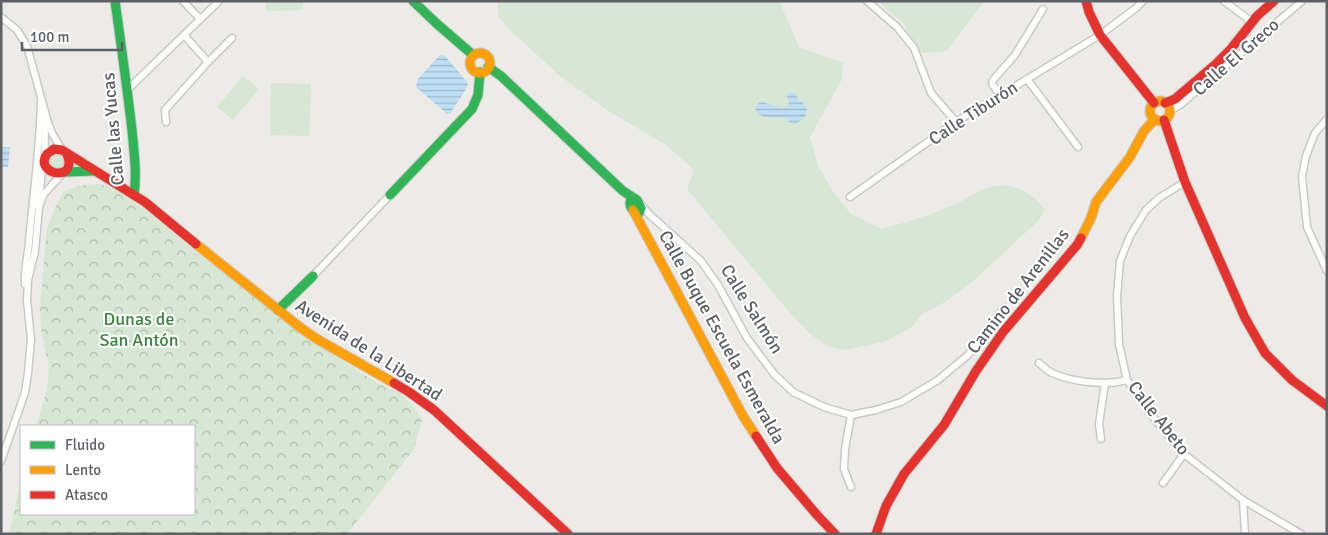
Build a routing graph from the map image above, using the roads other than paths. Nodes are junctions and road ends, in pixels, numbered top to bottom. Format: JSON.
{"nodes":[{"id":1,"x":115,"y":1,"type":"edge"},
{"id":2,"x":183,"y":1,"type":"edge"},
{"id":3,"x":413,"y":1,"type":"edge"},
{"id":4,"x":867,"y":1,"type":"edge"},
{"id":5,"x":1086,"y":1,"type":"edge"},
{"id":6,"x":1143,"y":1,"type":"edge"},
{"id":7,"x":1224,"y":1,"type":"edge"},
{"id":8,"x":1274,"y":1,"type":"edge"},
{"id":9,"x":1302,"y":1,"type":"edge"},
{"id":10,"x":218,"y":2,"type":"edge"},
{"id":11,"x":1043,"y":9,"type":"dead end"},
{"id":12,"x":1,"y":17,"type":"edge"},
{"id":13,"x":200,"y":19,"type":"junction"},
{"id":14,"x":1252,"y":22,"type":"junction"},
{"id":15,"x":184,"y":35,"type":"junction"},
{"id":16,"x":1100,"y":35,"type":"junction"},
{"id":17,"x":232,"y":38,"type":"dead end"},
{"id":18,"x":473,"y":56,"type":"junction"},
{"id":19,"x":208,"y":62,"type":"junction"},
{"id":20,"x":484,"y":70,"type":"junction"},
{"id":21,"x":1027,"y":79,"type":"junction"},
{"id":22,"x":127,"y":90,"type":"junction"},
{"id":23,"x":1000,"y":95,"type":"junction"},
{"id":24,"x":41,"y":101,"type":"junction"},
{"id":25,"x":1154,"y":103,"type":"junction"},
{"id":26,"x":1167,"y":107,"type":"junction"},
{"id":27,"x":41,"y":112,"type":"junction"},
{"id":28,"x":1327,"y":119,"type":"edge"},
{"id":29,"x":1159,"y":120,"type":"junction"},
{"id":30,"x":166,"y":122,"type":"dead end"},
{"id":31,"x":956,"y":122,"type":"junction"},
{"id":32,"x":1078,"y":147,"type":"dead end"},
{"id":33,"x":65,"y":152,"type":"junction"},
{"id":34,"x":45,"y":160,"type":"junction"},
{"id":35,"x":95,"y":171,"type":"junction"},
{"id":36,"x":64,"y":172,"type":"junction"},
{"id":37,"x":1185,"y":182,"type":"junction"},
{"id":38,"x":134,"y":195,"type":"junction"},
{"id":39,"x":390,"y":195,"type":"joint"},
{"id":40,"x":850,"y":197,"type":"dead end"},
{"id":41,"x":636,"y":207,"type":"junction"},
{"id":42,"x":649,"y":214,"type":"junction"},
{"id":43,"x":31,"y":216,"type":"junction"},
{"id":44,"x":1327,"y":271,"type":"edge"},
{"id":45,"x":313,"y":276,"type":"joint"},
{"id":46,"x":28,"y":300,"type":"junction"},
{"id":47,"x":1004,"y":308,"type":"dead end"},
{"id":48,"x":278,"y":310,"type":"junction"},
{"id":49,"x":1040,"y":363,"type":"dead end"},
{"id":50,"x":1127,"y":380,"type":"junction"},
{"id":51,"x":1105,"y":383,"type":"junction"},
{"id":52,"x":1327,"y":406,"type":"edge"},
{"id":53,"x":851,"y":415,"type":"junction"},
{"id":54,"x":1102,"y":440,"type":"dead end"},
{"id":55,"x":1184,"y":454,"type":"junction"},
{"id":56,"x":1,"y":461,"type":"edge"},
{"id":57,"x":1163,"y":484,"type":"dead end"},
{"id":58,"x":851,"y":487,"type":"dead end"},
{"id":59,"x":1243,"y":500,"type":"junction"},
{"id":60,"x":568,"y":534,"type":"edge"},
{"id":61,"x":835,"y":534,"type":"edge"},
{"id":62,"x":876,"y":534,"type":"edge"},
{"id":63,"x":1244,"y":534,"type":"edge"},
{"id":64,"x":1301,"y":534,"type":"edge"}],
"edges":[{"from":1,"to":22,"type":"street","name":"Calle las Yucas"},
{"from":2,"to":13,"type":"street"},
{"from":3,"to":18,"type":"street"},
{"from":4,"to":31,"type":"street"},
{"from":5,"to":16,"type":"street"},
{"from":6,"to":16,"type":"street","name":"Calle Tiburón"},
{"from":7,"to":14,"type":"street"},
{"from":8,"to":14,"type":"street"},
{"from":9,"to":26,"type":"street","name":"Calle El Greco"},
{"from":10,"to":13,"type":"street"},
{"from":11,"to":23,"type":"street"},
{"from":12,"to":24,"type":"street"},
{"from":13,"to":15,"type":"street"},
{"from":14,"to":26,"type":"street"},
{"from":15,"to":19,"type":"street"},
{"from":15,"to":22,"type":"street"},
{"from":16,"to":21,"type":"street","name":"Calle Tiburón"},
{"from":16,"to":25,"type":"street"},
{"from":17,"to":19,"type":"street"},
{"from":18,"to":20,"type":"street"},
{"from":18,"to":20,"type":"street"},
{"from":19,"to":30,"type":"street"},
{"from":20,"to":39,"type":"street"},
{"from":20,"to":41,"type":"street","name":"Calle Buque Escuela Esmeralda"},
{"from":21,"to":23,"type":"street","name":"Calle Tiburón"},
{"from":21,"to":32,"type":"street"},
{"from":22,"to":38,"type":"street","name":"Calle las Yucas"},
{"from":23,"to":31,"type":"street","name":"Calle Tiburón"},
{"from":24,"to":27,"type":"street"},
{"from":24,"to":33,"type":"street"},
{"from":25,"to":26,"type":"street"},
{"from":25,"to":29,"type":"street"},
{"from":26,"to":29,"type":"street"},
{"from":27,"to":34,"type":"street"},
{"from":27,"to":43,"type":"street"},
{"from":28,"to":44,"type":"street"},
{"from":29,"to":37,"type":"street"},
{"from":29,"to":62,"type":"street","name":"Camino de Arenillas"},
{"from":31,"to":40,"type":"street","name":"Calle Tiburón"},
{"from":33,"to":34,"type":"street"},
{"from":33,"to":35,"type":"street","name":"Avenida de la Libertad"},
{"from":33,"to":36,"type":"street"},
{"from":34,"to":36,"type":"street"},
{"from":34,"to":43,"type":"street"},
{"from":35,"to":36,"type":"street"},
{"from":35,"to":38,"type":"street","name":"Avenida de la Libertad"},
{"from":36,"to":46,"type":"street"},
{"from":37,"to":50,"type":"street","name":"Calle Abeto"},
{"from":37,"to":52,"type":"street"},
{"from":38,"to":48,"type":"street","name":"Avenida de la Libertad"},
{"from":39,"to":45,"type":"street"},
{"from":41,"to":42,"type":"street"},
{"from":41,"to":42,"type":"street","name":"Calle Salmón"},
{"from":41,"to":61,"type":"street","name":"Calle Buque Escuela Esmeralda"},
{"from":42,"to":53,"type":"street","name":"Calle Salmón"},
{"from":43,"to":46,"type":"street"},
{"from":45,"to":48,"type":"street"},
{"from":46,"to":56,"type":"street"},
{"from":47,"to":53,"type":"street","name":"Calle Salmón"},
{"from":48,"to":60,"type":"street","name":"Avenida de la Libertad"},
{"from":49,"to":51,"type":"street"},
{"from":50,"to":51,"type":"street"},
{"from":50,"to":55,"type":"street","name":"Calle Abeto"},
{"from":51,"to":54,"type":"street"},
{"from":53,"to":58,"type":"street"},
{"from":55,"to":57,"type":"street"},
{"from":55,"to":59,"type":"street","name":"Calle Abeto"},
{"from":59,"to":63,"type":"street"},
{"from":59,"to":64,"type":"street","name":"Calle Abeto"}]}
